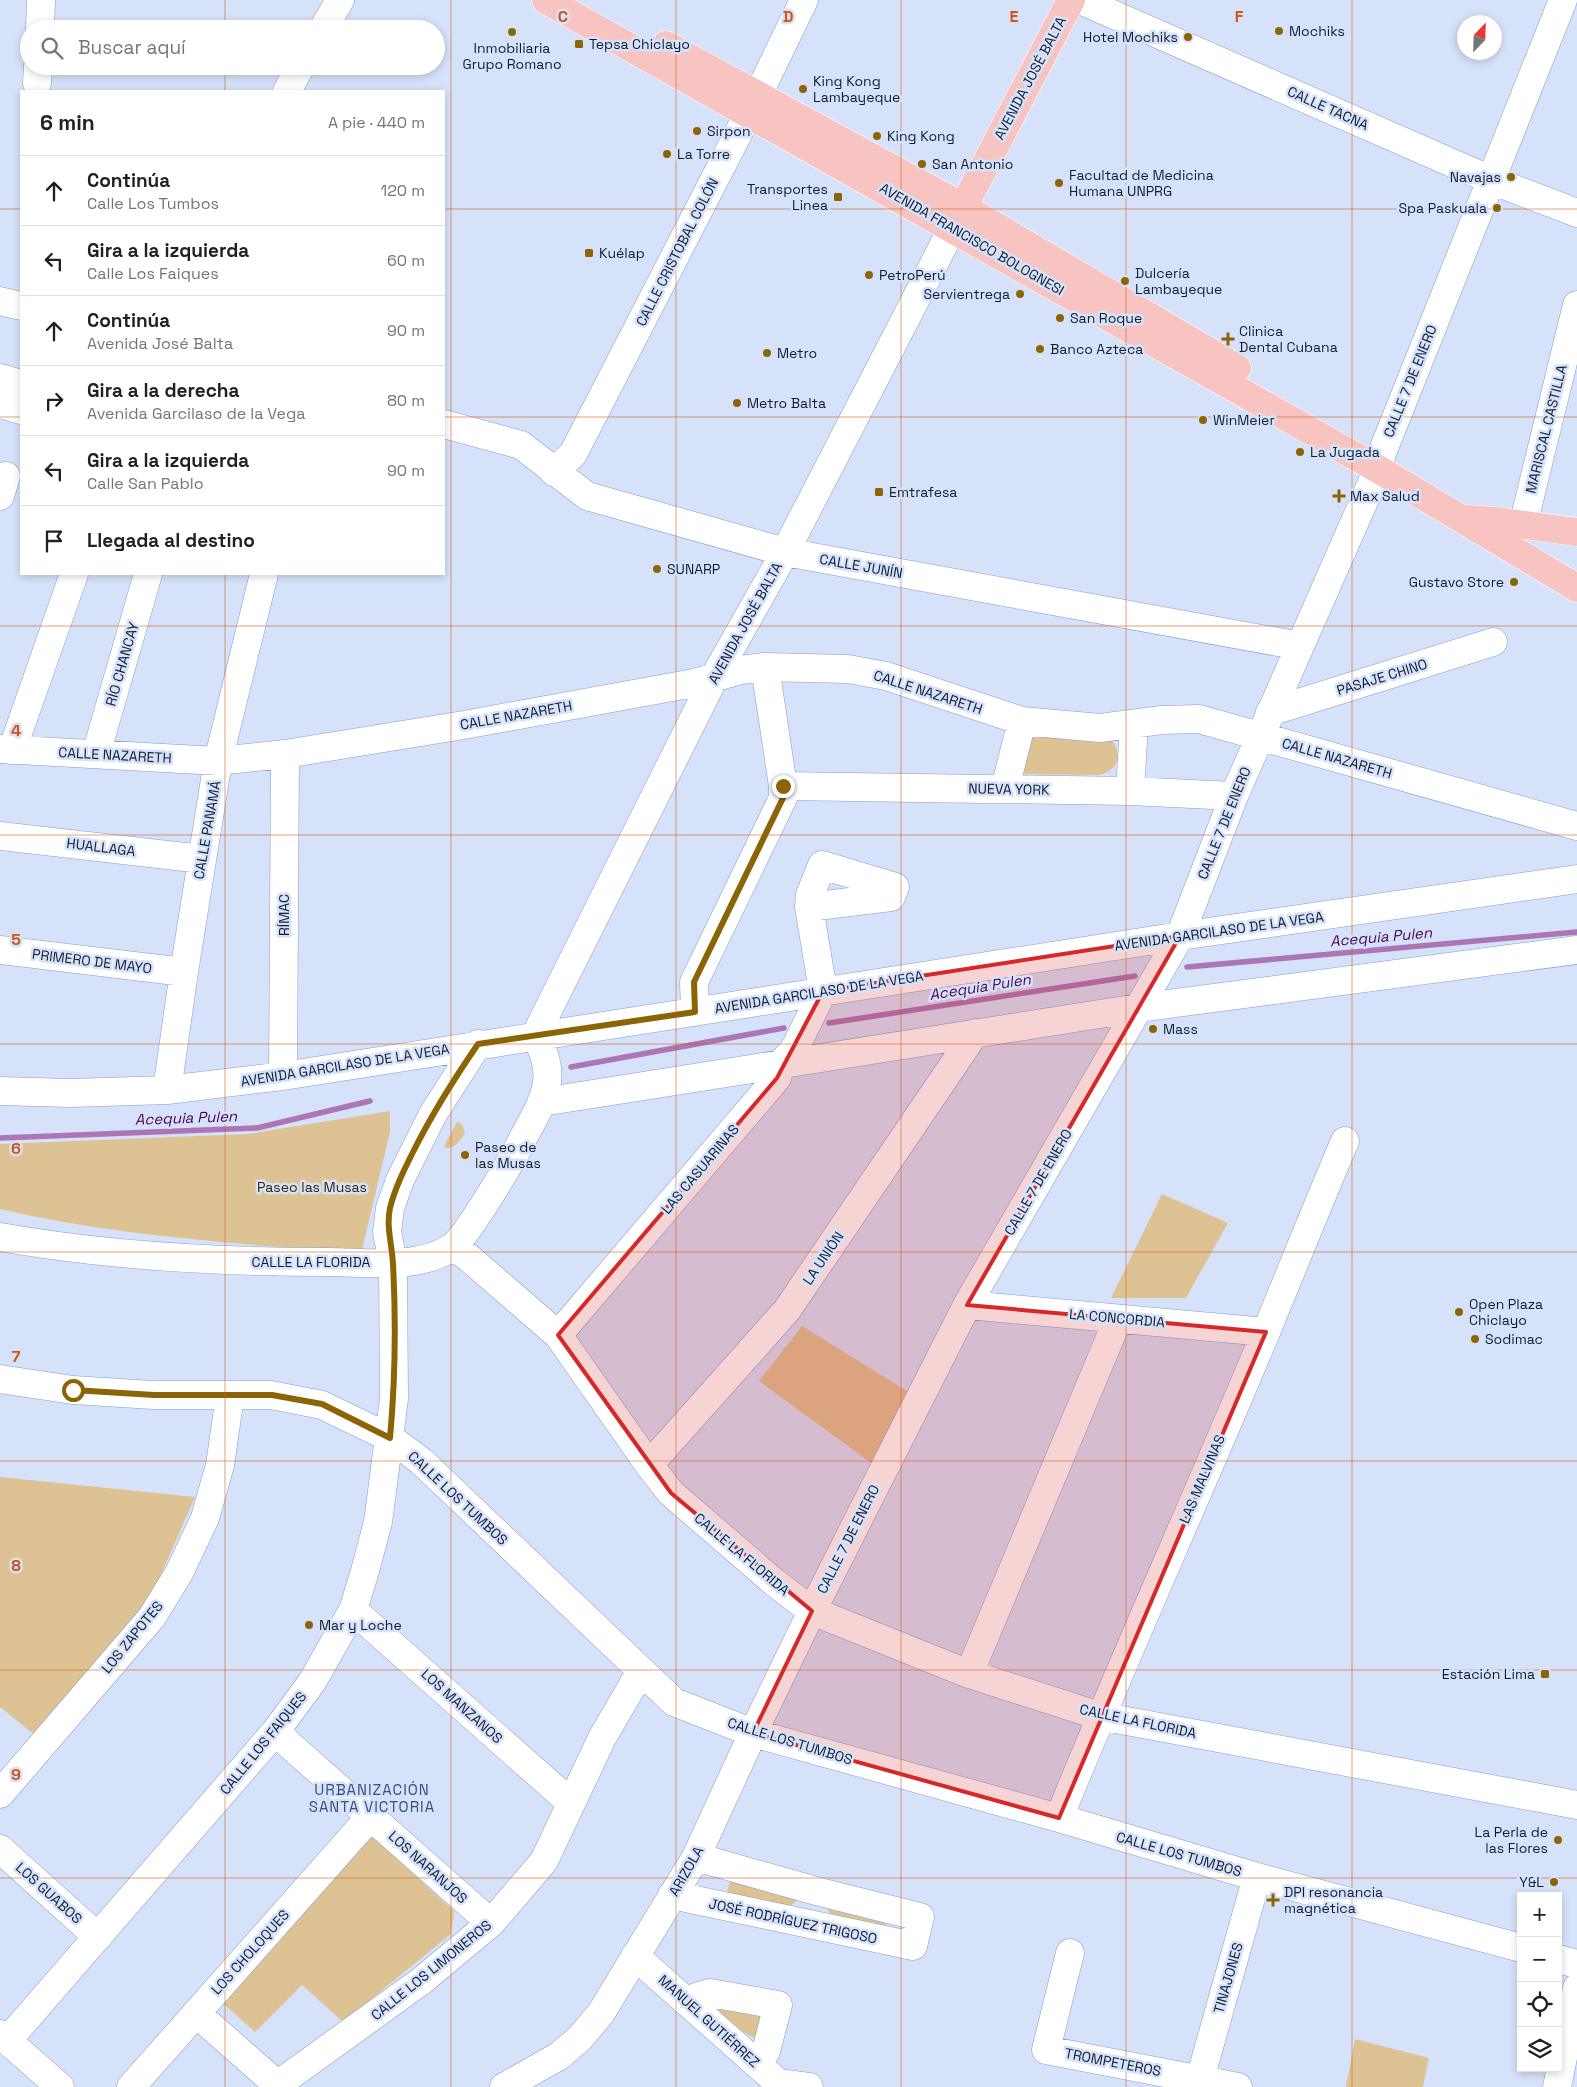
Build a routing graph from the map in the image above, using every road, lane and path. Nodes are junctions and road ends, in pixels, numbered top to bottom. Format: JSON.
{"nodes":[{"id":1,"x":41,"y":0,"type":"edge"},
{"id":2,"x":340,"y":0,"type":"edge"},
{"id":3,"x":546,"y":0,"type":"edge"},
{"id":4,"x":583,"y":0,"type":"edge"},
{"id":5,"x":804,"y":0,"type":"edge"},
{"id":6,"x":1071,"y":0,"type":"edge"},
{"id":7,"x":1080,"y":0,"type":"edge"},
{"id":8,"x":1563,"y":0,"type":"edge"},
{"id":9,"x":40,"y":20,"type":"edge"},
{"id":10,"x":328,"y":20,"type":"edge"},
{"id":11,"x":296,"y":75,"type":"edge"},
{"id":12,"x":288,"y":90,"type":"edge"},
{"id":13,"x":753,"y":104,"type":"junction"},
{"id":14,"x":1491,"y":180,"type":"junction"},
{"id":15,"x":1577,"y":213,"type":"edge"},
{"id":16,"x":957,"y":218,"type":"junction"},
{"id":17,"x":0,"y":300,"type":"edge"},
{"id":18,"x":1577,"y":304,"type":"edge"},
{"id":19,"x":20,"y":306,"type":"edge"},
{"id":20,"x":0,"y":378,"type":"edge"},
{"id":21,"x":20,"y":384,"type":"edge"},
{"id":22,"x":0,"y":404,"type":"edge"},
{"id":23,"x":20,"y":410,"type":"edge"},
{"id":24,"x":445,"y":424,"type":"edge"},
{"id":25,"x":1380,"y":461,"type":"junction"},
{"id":26,"x":554,"y":472,"type":"junction"},
{"id":27,"x":1462,"y":519,"type":"junction"},
{"id":28,"x":1494,"y":521,"type":"junction"},
{"id":29,"x":1523,"y":524,"type":"junction"},
{"id":30,"x":1577,"y":532,"type":"edge"},
{"id":31,"x":785,"y":552,"type":"junction"},
{"id":32,"x":1577,"y":568,"type":"edge"},
{"id":33,"x":74,"y":575,"type":"edge"},
{"id":34,"x":148,"y":575,"type":"edge"},
{"id":35,"x":264,"y":575,"type":"edge"},
{"id":36,"x":1577,"y":588,"type":"edge"},
{"id":37,"x":1493,"y":642,"type":"dead end"},
{"id":38,"x":1300,"y":646,"type":"junction"},
{"id":39,"x":765,"y":667,"type":"junction"},
{"id":40,"x":715,"y":676,"type":"junction"},
{"id":41,"x":1022,"y":721,"type":"junction"},
{"id":42,"x":1134,"y":724,"type":"junction"},
{"id":43,"x":1265,"y":724,"type":"junction"},
{"id":44,"x":6,"y":749,"type":"edge"},
{"id":45,"x":96,"y":754,"type":"junction"},
{"id":46,"x":285,"y":754,"type":"junction"},
{"id":47,"x":218,"y":761,"type":"junction"},
{"id":48,"x":783,"y":786,"type":"junction"},
{"id":49,"x":1005,"y":788,"type":"junction"},
{"id":50,"x":1130,"y":791,"type":"junction"},
{"id":51,"x":1234,"y":796,"type":"junction"},
{"id":52,"x":1577,"y":826,"type":"edge"},
{"id":53,"x":0,"y":836,"type":"edge"},
{"id":54,"x":202,"y":859,"type":"junction"},
{"id":55,"x":1577,"y":879,"type":"edge"},
{"id":56,"x":809,"y":907,"type":"junction"},
{"id":57,"x":1180,"y":936,"type":"junction"},
{"id":58,"x":0,"y":950,"type":"edge"},
{"id":59,"x":1577,"y":950,"type":"edge"},
{"id":60,"x":184,"y":972,"type":"junction"},
{"id":61,"x":823,"y":991,"type":"junction"},
{"id":62,"x":1138,"y":1008,"type":"junction"},
{"id":63,"x":695,"y":1012,"type":"junction"},
{"id":64,"x":975,"y":1033,"type":"junction"},
{"id":65,"x":535,"y":1036,"type":"junction"},
{"id":66,"x":478,"y":1044,"type":"junction"},
{"id":67,"x":781,"y":1064,"type":"junction"},
{"id":68,"x":283,"y":1076,"type":"junction"},
{"id":69,"x":167,"y":1090,"type":"junction"},
{"id":70,"x":0,"y":1091,"type":"edge"},
{"id":71,"x":542,"y":1102,"type":"junction"},
{"id":72,"x":1345,"y":1141,"type":"dead end"},
{"id":73,"x":0,"y":1238,"type":"edge"},
{"id":74,"x":453,"y":1247,"type":"junction"},
{"id":75,"x":393,"y":1262,"type":"junction"},
{"id":76,"x":967,"y":1305,"type":"junction"},
{"id":77,"x":1118,"y":1319,"type":"junction"},
{"id":78,"x":1266,"y":1332,"type":"junction"},
{"id":79,"x":558,"y":1335,"type":"junction"},
{"id":80,"x":0,"y":1379,"type":"edge"},
{"id":81,"x":230,"y":1396,"type":"junction"},
{"id":82,"x":390,"y":1438,"type":"junction"},
{"id":83,"x":649,"y":1465,"type":"junction"},
{"id":84,"x":353,"y":1610,"type":"junction"},
{"id":85,"x":812,"y":1611,"type":"junction"},
{"id":86,"x":641,"y":1671,"type":"junction"},
{"id":87,"x":969,"y":1674,"type":"junction"},
{"id":88,"x":1100,"y":1716,"type":"junction"},
{"id":89,"x":275,"y":1732,"type":"junction"},
{"id":90,"x":753,"y":1733,"type":"junction"},
{"id":91,"x":0,"y":1794,"type":"edge"},
{"id":92,"x":571,"y":1803,"type":"junction"},
{"id":93,"x":1577,"y":1805,"type":"edge"},
{"id":94,"x":371,"y":1816,"type":"junction"},
{"id":95,"x":1059,"y":1818,"type":"junction"},
{"id":96,"x":0,"y":1849,"type":"edge"},
{"id":97,"x":696,"y":1857,"type":"junction"},
{"id":98,"x":1257,"y":1877,"type":"junction"},
{"id":99,"x":820,"y":1892,"type":"junction"},
{"id":100,"x":672,"y":1895,"type":"junction"},
{"id":101,"x":799,"y":1922,"type":"junction"},
{"id":102,"x":491,"y":1923,"type":"junction"},
{"id":103,"x":98,"y":1937,"type":"junction"},
{"id":104,"x":1517,"y":1947,"type":"edge"},
{"id":105,"x":1070,"y":1954,"type":"dead end"},
{"id":106,"x":636,"y":1956,"type":"junction"},
{"id":107,"x":1562,"y":1960,"type":"edge"},
{"id":108,"x":1577,"y":1964,"type":"edge"},
{"id":109,"x":1577,"y":1988,"type":"edge"},
{"id":110,"x":690,"y":2004,"type":"junction"},
{"id":111,"x":196,"y":2013,"type":"junction"},
{"id":112,"x":4,"y":2038,"type":"edge"},
{"id":113,"x":757,"y":2064,"type":"junction"},
{"id":114,"x":1200,"y":2079,"type":"junction"},
{"id":115,"x":781,"y":2085,"type":"edge"},
{"id":116,"x":279,"y":2086,"type":"edge"},
{"id":117,"x":60,"y":2087,"type":"edge"},
{"id":118,"x":131,"y":2087,"type":"edge"},
{"id":119,"x":504,"y":2087,"type":"edge"},
{"id":120,"x":809,"y":2087,"type":"edge"},
{"id":121,"x":1238,"y":2087,"type":"edge"},
{"id":122,"x":1557,"y":2087,"type":"edge"}],
"edges":[{"from":1,"to":9,"type":"street"},
{"from":2,"to":10,"type":"street"},
{"from":3,"to":13,"type":"main road","name":"AVENIDA FRANCISCO BOLOGNESI"},
{"from":4,"to":13,"type":"main road","name":"AVENIDA FRANCISCO BOLOGNESI"},
{"from":5,"to":13,"type":"street","name":"CALLE CRISTOBAL COLÓN"},
{"from":6,"to":16,"type":"main road","name":"AVENIDA JOSÉ BALTA"},
{"from":7,"to":14,"type":"street","name":"CALLE TACNA"},
{"from":8,"to":14,"type":"street","name":"CALLE 7 DE ENERO"},
{"from":11,"to":12,"type":"street"},
{"from":13,"to":16,"type":"main road","name":"AVENIDA FRANCISCO BOLOGNESI"},
{"from":13,"to":26,"type":"street","name":"CALLE CRISTOBAL COLÓN"},
{"from":14,"to":15,"type":"street","name":"CALLE TACNA"},
{"from":14,"to":25,"type":"street","name":"CALLE 7 DE ENERO"},
{"from":16,"to":25,"type":"main road","name":"AVENIDA FRANCISCO BOLOGNESI"},
{"from":16,"to":31,"type":"street","name":"AVENIDA JOSÉ BALTA"},
{"from":17,"to":19,"type":"street"},
{"from":18,"to":29,"type":"street","name":"MARISCAL CASTILLA"},
{"from":20,"to":21,"type":"street"},
{"from":22,"to":23,"type":"street"},
{"from":24,"to":26,"type":"street","name":"CALLE JUNÍN"},
{"from":25,"to":27,"type":"main road","name":"AVENIDA FRANCISCO BOLOGNESI"},
{"from":25,"to":28,"type":"main road","name":"AVENIDA FRANCISCO BOLOGNESI"},
{"from":25,"to":38,"type":"street","name":"CALLE 7 DE ENERO"},
{"from":26,"to":31,"type":"street","name":"CALLE JUNÍN"},
{"from":27,"to":28,"type":"main road"},
{"from":27,"to":36,"type":"main road","name":"AVENIDA FRANCISCO BOLOGNESI"},
{"from":28,"to":29,"type":"main road"},
{"from":28,"to":32,"type":"main road","name":"AVENIDA FRANCISCO BOLOGNESI"},
{"from":29,"to":30,"type":"main road"},
{"from":31,"to":38,"type":"street","name":"CALLE JUNÍN"},
{"from":31,"to":40,"type":"street","name":"AVENIDA JOSÉ BALTA"},
{"from":33,"to":44,"type":"street"},
{"from":34,"to":45,"type":"street","name":"RÍO CHANCAY"},
{"from":35,"to":47,"type":"street","name":"CALLE PANAMÁ"},
{"from":37,"to":43,"type":"street","name":"PASAJE CHINO"},
{"from":38,"to":43,"type":"street","name":"CALLE 7 DE ENERO"},
{"from":39,"to":40,"type":"street","name":"CALLE NAZARETH"},
{"from":39,"to":41,"type":"street","name":"CALLE NAZARETH"},
{"from":39,"to":48,"type":"street"},
{"from":40,"to":46,"type":"street","name":"CALLE NAZARETH"},
{"from":40,"to":65,"type":"street","name":"AVENIDA JOSÉ BALTA"},
{"from":41,"to":42,"type":"street","name":"CALLE NAZARETH"},
{"from":41,"to":49,"type":"street"},
{"from":42,"to":43,"type":"street","name":"CALLE NAZARETH"},
{"from":42,"to":50,"type":"street"},
{"from":43,"to":51,"type":"street","name":"CALLE 7 DE ENERO"},
{"from":43,"to":52,"type":"street","name":"CALLE NAZARETH"},
{"from":44,"to":45,"type":"street","name":"CALLE NAZARETH"},
{"from":45,"to":47,"type":"street","name":"CALLE NAZARETH"},
{"from":46,"to":47,"type":"street","name":"CALLE NAZARETH"},
{"from":46,"to":68,"type":"street","name":"RÍMAC"},
{"from":47,"to":54,"type":"street","name":"CALLE PANAMÁ"},
{"from":48,"to":49,"type":"street","name":"NUEVA YORK"},
{"from":48,"to":63,"type":"street"},
{"from":49,"to":50,"type":"street","name":"NUEVA YORK"},
{"from":50,"to":51,"type":"street","name":"NUEVA YORK"},
{"from":51,"to":57,"type":"street","name":"CALLE 7 DE ENERO"},
{"from":53,"to":54,"type":"street","name":"HUALLAGA"},
{"from":54,"to":60,"type":"street","name":"CALLE PANAMÁ"},
{"from":55,"to":57,"type":"street","name":"AVENIDA GARCILASO DE LA VEGA"},
{"from":56,"to":56,"type":"street"},
{"from":56,"to":61,"type":"street"},
{"from":57,"to":61,"type":"street","name":"AVENIDA GARCILASO DE LA VEGA"},
{"from":57,"to":62,"type":"street","name":"CALLE 7 DE ENERO"},
{"from":58,"to":60,"type":"street","name":"PRIMERO DE MAYO"},
{"from":59,"to":62,"type":"street"},
{"from":60,"to":69,"type":"street","name":"CALLE PANAMÁ"},
{"from":61,"to":63,"type":"street","name":"AVENIDA GARCILASO DE LA VEGA"},
{"from":61,"to":67,"type":"street","name":"LAS CASUARINAS"},
{"from":62,"to":64,"type":"street"},
{"from":62,"to":76,"type":"street","name":"CALLE 7 DE ENERO"},
{"from":63,"to":65,"type":"street","name":"AVENIDA GARCILASO DE LA VEGA"},
{"from":64,"to":67,"type":"street"},
{"from":64,"to":83,"type":"street","name":"LA UNIÓN"},
{"from":65,"to":66,"type":"street","name":"AVENIDA GARCILASO DE LA VEGA"},
{"from":65,"to":71,"type":"street"},
{"from":66,"to":68,"type":"street","name":"AVENIDA GARCILASO DE LA VEGA"},
{"from":66,"to":75,"type":"street"},
{"from":67,"to":71,"type":"street"},
{"from":67,"to":79,"type":"street","name":"LAS CASUARINAS"},
{"from":68,"to":69,"type":"street","name":"AVENIDA GARCILASO DE LA VEGA"},
{"from":69,"to":70,"type":"street","name":"AVENIDA GARCILASO DE LA VEGA"},
{"from":71,"to":74,"type":"street"},
{"from":72,"to":78,"type":"street","name":"LAS MALVINAS"},
{"from":73,"to":75,"type":"street","name":"CALLE LA FLORIDA"},
{"from":74,"to":75,"type":"street","name":"CALLE LA FLORIDA"},
{"from":74,"to":79,"type":"street","name":"CALLE LA FLORIDA"},
{"from":75,"to":82,"type":"street","name":"CALLE LOS FAIQUES"},
{"from":76,"to":77,"type":"street","name":"LA CONCORDIA"},
{"from":76,"to":85,"type":"street","name":"CALLE 7 DE ENERO"},
{"from":77,"to":78,"type":"street","name":"LA CONCORDIA"},
{"from":77,"to":87,"type":"street"},
{"from":78,"to":88,"type":"street","name":"LAS MALVINAS"},
{"from":79,"to":83,"type":"street","name":"CALLE LA FLORIDA"},
{"from":80,"to":81,"type":"street","name":"CALLE LOS TUMBOS"},
{"from":81,"to":82,"type":"street","name":"CALLE LOS TUMBOS"},
{"from":81,"to":91,"type":"street","name":"LOS ZAPOTES"},
{"from":82,"to":84,"type":"street","name":"CALLE LOS FAIQUES"},
{"from":82,"to":86,"type":"street","name":"CALLE LOS TUMBOS"},
{"from":83,"to":85,"type":"street","name":"CALLE LA FLORIDA"},
{"from":84,"to":89,"type":"street","name":"CALLE LOS FAIQUES"},
{"from":84,"to":92,"type":"street","name":"LOS MANZANOS"},
{"from":85,"to":87,"type":"street","name":"CALLE LA FLORIDA"},
{"from":85,"to":90,"type":"street","name":"ARIZOLA"},
{"from":86,"to":90,"type":"street","name":"CALLE LOS TUMBOS"},
{"from":86,"to":92,"type":"street","name":"CALLE LOS LIMONEROS"},
{"from":87,"to":88,"type":"street","name":"CALLE LA FLORIDA"},
{"from":88,"to":93,"type":"street","name":"CALLE LA FLORIDA"},
{"from":88,"to":95,"type":"street","name":"LAS MALVINAS"},
{"from":89,"to":94,"type":"street","name":"LOS NARANJOS"},
{"from":89,"to":103,"type":"street","name":"CALLE LOS FAIQUES"},
{"from":90,"to":95,"type":"street","name":"CALLE LOS TUMBOS"},
{"from":90,"to":97,"type":"street","name":"ARIZOLA"},
{"from":92,"to":102,"type":"street","name":"CALLE LOS LIMONEROS"},
{"from":94,"to":102,"type":"street","name":"LOS NARANJOS"},
{"from":94,"to":111,"type":"street","name":"LOS CHOLOQUES"},
{"from":95,"to":98,"type":"street","name":"CALLE LOS TUMBOS"},
{"from":96,"to":103,"type":"street","name":"LOS GUABOS"},
{"from":97,"to":99,"type":"street"},
{"from":97,"to":100,"type":"street","name":"ARIZOLA"},
{"from":98,"to":104,"type":"street","name":"CALLE LOS TUMBOS"},
{"from":98,"to":114,"type":"street","name":"TINAJONES"},
{"from":99,"to":101,"type":"street"},
{"from":99,"to":101,"type":"street","name":"JOSÉ RODRÍGUEZ TRIGOSO"},
{"from":100,"to":101,"type":"street","name":"JOSÉ RODRÍGUEZ TRIGOSO"},
{"from":100,"to":106,"type":"street","name":"ARIZOLA"},
{"from":102,"to":116,"type":"street","name":"CALLE LOS LIMONEROS"},
{"from":103,"to":112,"type":"street","name":"CALLE LOS FAIQUES"},
{"from":105,"to":114,"type":"street","name":"TROMPETEROS"},
{"from":106,"to":110,"type":"street","name":"MANUEL GUTIÉRREZ"},
{"from":106,"to":119,"type":"street","name":"ARIZOLA"},
{"from":107,"to":108,"type":"street"},
{"from":109,"to":122,"type":"street"},
{"from":110,"to":113,"type":"street","name":"MANUEL GUTIÉRREZ"},
{"from":110,"to":113,"type":"street"},
{"from":111,"to":116,"type":"street"},
{"from":111,"to":118,"type":"street","name":"LOS CHOLOQUES"},
{"from":112,"to":117,"type":"street"},
{"from":113,"to":115,"type":"street","name":"MANUEL GUTIÉRREZ"},
{"from":114,"to":121,"type":"street","name":"TROMPETEROS"},
{"from":115,"to":120,"type":"street"}]}
